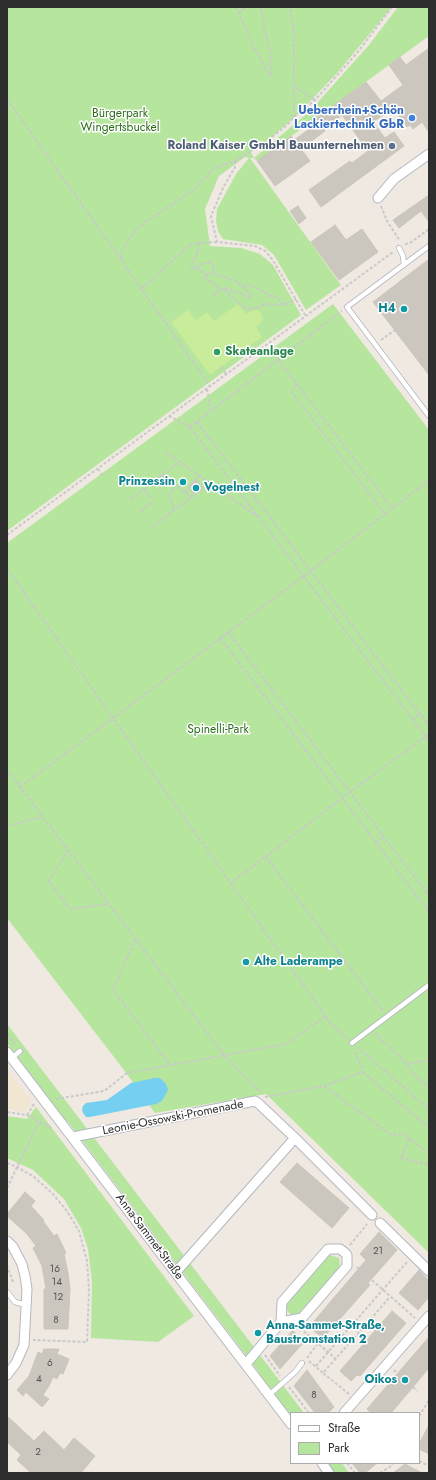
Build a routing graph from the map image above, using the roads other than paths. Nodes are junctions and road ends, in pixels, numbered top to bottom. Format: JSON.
{"nodes":[{"id":1,"x":429,"y":154,"type":"edge"},
{"id":2,"x":378,"y":198,"type":"road end"},
{"id":3,"x":429,"y":246,"type":"edge"},
{"id":4,"x":401,"y":247,"type":"road end"},
{"id":5,"x":404,"y":265,"type":"junction"},
{"id":6,"x":429,"y":416,"type":"edge"},
{"id":7,"x":429,"y":985,"type":"edge"},
{"id":8,"x":352,"y":1043,"type":"road end"},
{"id":9,"x":20,"y":1051,"type":"dead end"},
{"id":10,"x":9,"y":1055,"type":"edge"},
{"id":11,"x":73,"y":1138,"type":"junction"},
{"id":12,"x":295,"y":1138,"type":"junction"},
{"id":13,"x":370,"y":1219,"type":"road end"},
{"id":14,"x":380,"y":1223,"type":"dead end"},
{"id":15,"x":7,"y":1241,"type":"edge"},
{"id":16,"x":429,"y":1271,"type":"edge"},
{"id":17,"x":176,"y":1272,"type":"junction"},
{"id":18,"x":7,"y":1292,"type":"edge"},
{"id":19,"x":26,"y":1305,"type":"junction"},
{"id":20,"x":429,"y":1316,"type":"edge"},
{"id":21,"x":281,"y":1322,"type":"junction"},
{"id":22,"x":302,"y":1363,"type":"dead end"},
{"id":23,"x":246,"y":1364,"type":"junction"},
{"id":24,"x":7,"y":1375,"type":"edge"},
{"id":25,"x":269,"y":1395,"type":"junction"},
{"id":26,"x":345,"y":1412,"type":"edge"},
{"id":27,"x":290,"y":1423,"type":"edge"},
{"id":28,"x":323,"y":1464,"type":"edge"},
{"id":29,"x":329,"y":1473,"type":"edge"}],
"edges":[{"from":1,"to":2,"type":"street"},
{"from":3,"to":5,"type":"lane"},
{"from":4,"to":5,"type":"lane"},
{"from":5,"to":6,"type":"lane"},
{"from":7,"to":8,"type":"lane"},
{"from":9,"to":10,"type":"lane"},
{"from":10,"to":11,"type":"street","name":"Anna-Sammet-Straße"},
{"from":11,"to":12,"type":"street","name":"Leonie-Ossowski-Promenade"},
{"from":11,"to":17,"type":"street","name":"Anna-Sammet-Straße"},
{"from":12,"to":13,"type":"street","name":"Leonie-Ossowski-Promenade"},
{"from":12,"to":17,"type":"street"},
{"from":14,"to":16,"type":"street"},
{"from":15,"to":19,"type":"street"},
{"from":17,"to":23,"type":"street","name":"Anna-Sammet-Straße"},
{"from":18,"to":19,"type":"lane"},
{"from":19,"to":24,"type":"street"},
{"from":20,"to":26,"type":"street"},
{"from":21,"to":21,"type":"street"},
{"from":21,"to":23,"type":"street"},
{"from":22,"to":25,"type":"lane"},
{"from":23,"to":25,"type":"street","name":"Anna-Sammet-Straße"},
{"from":25,"to":27,"type":"street","name":"Anna-Sammet-Straße"},
{"from":28,"to":29,"type":"street"}]}
